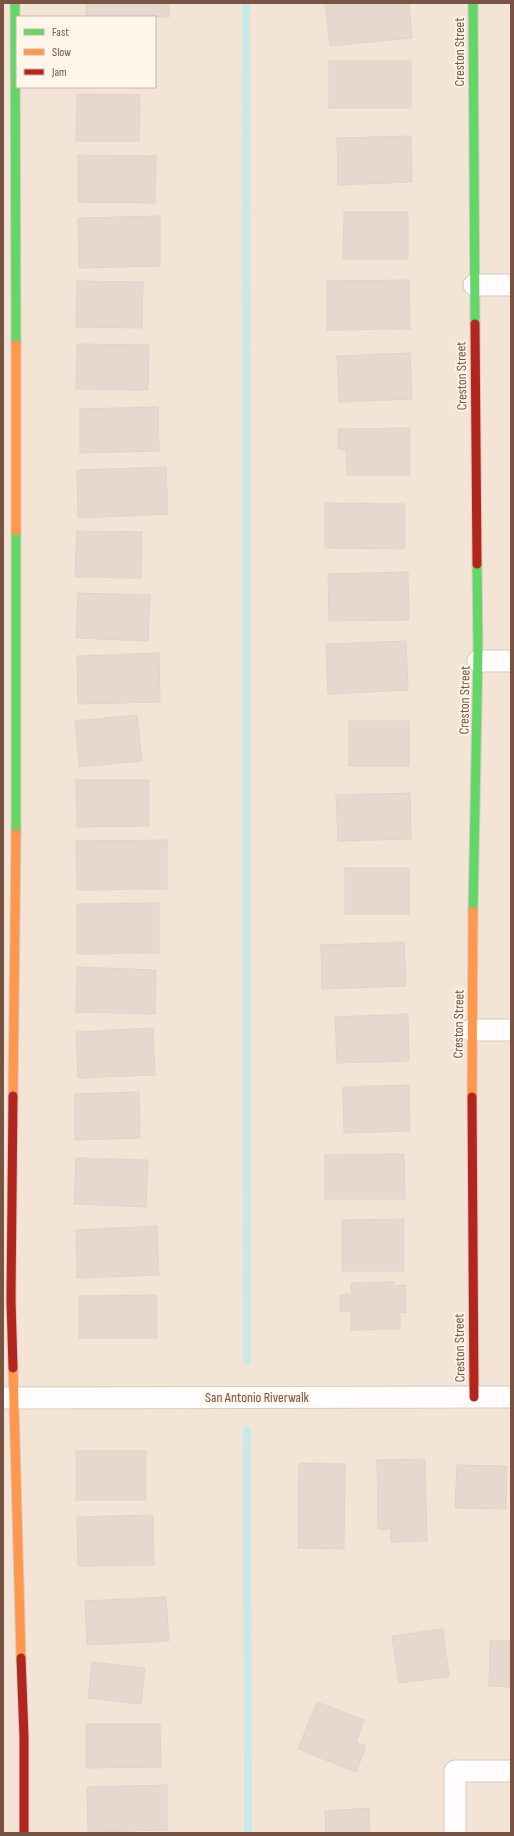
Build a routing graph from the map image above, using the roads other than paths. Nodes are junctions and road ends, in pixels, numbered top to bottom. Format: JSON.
{"nodes":[{"id":1,"x":15,"y":3,"type":"edge"},
{"id":2,"x":473,"y":3,"type":"edge"},
{"id":3,"x":474,"y":285,"type":"junction"},
{"id":4,"x":511,"y":285,"type":"edge"},
{"id":5,"x":478,"y":661,"type":"junction"},
{"id":6,"x":511,"y":661,"type":"edge"},
{"id":7,"x":471,"y":1030,"type":"junction"},
{"id":8,"x":511,"y":1030,"type":"edge"},
{"id":9,"x":474,"y":1397,"type":"junction"},
{"id":10,"x":511,"y":1397,"type":"edge"},
{"id":11,"x":8,"y":1398,"type":"edge"},
{"id":12,"x":511,"y":1771,"type":"edge"},
{"id":13,"x":24,"y":1833,"type":"edge"},
{"id":14,"x":455,"y":1833,"type":"edge"}],
"edges":[{"from":1,"to":11,"type":"street"},
{"from":2,"to":3,"type":"street","name":"Creston Street"},
{"from":3,"to":4,"type":"street"},
{"from":3,"to":5,"type":"street","name":"Creston Street"},
{"from":5,"to":6,"type":"street"},
{"from":5,"to":7,"type":"street","name":"Creston Street"},
{"from":7,"to":8,"type":"street"},
{"from":7,"to":9,"type":"street","name":"Creston Street"},
{"from":9,"to":10,"type":"street","name":"San Antonio Riverwalk"},
{"from":9,"to":11,"type":"street","name":"San Antonio Riverwalk"},
{"from":11,"to":13,"type":"street"},
{"from":12,"to":14,"type":"street"}]}
